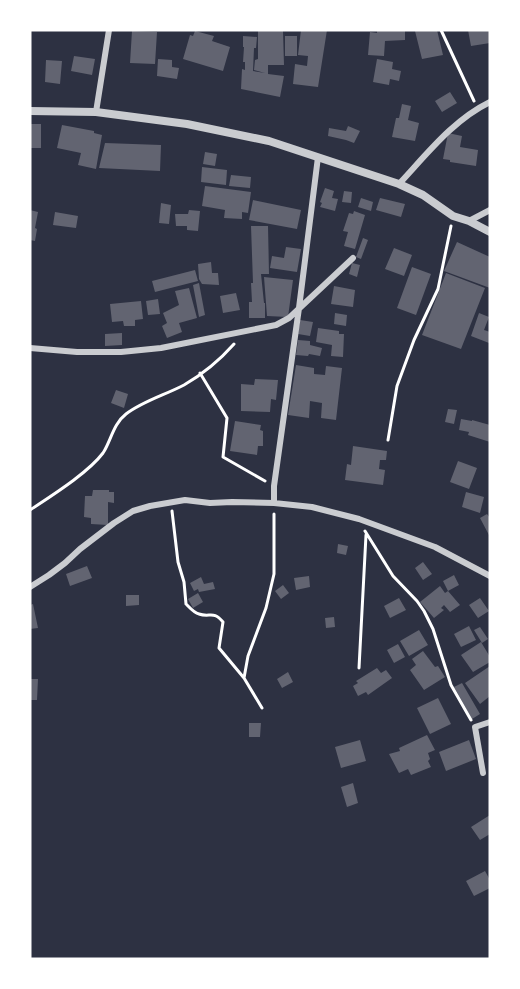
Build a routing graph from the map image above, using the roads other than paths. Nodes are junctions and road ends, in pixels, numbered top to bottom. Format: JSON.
{"nodes":[{"id":1,"x":109,"y":30,"type":"edge"},
{"id":2,"x":490,"y":102,"type":"edge"},
{"id":3,"x":30,"y":111,"type":"edge"},
{"id":4,"x":96,"y":112,"type":"junction"},
{"id":5,"x":318,"y":158,"type":"junction"},
{"id":6,"x":399,"y":184,"type":"junction"},
{"id":7,"x":490,"y":210,"type":"edge"},
{"id":8,"x":469,"y":221,"type":"junction"},
{"id":9,"x":490,"y":232,"type":"edge"},
{"id":10,"x":353,"y":258,"type":"dead end"},
{"id":11,"x":299,"y":308,"type":"junction"},
{"id":12,"x":30,"y":348,"type":"edge"},
{"id":13,"x":274,"y":503,"type":"junction"},
{"id":14,"x":490,"y":576,"type":"edge"},
{"id":15,"x":30,"y":586,"type":"edge"},
{"id":16,"x":490,"y":722,"type":"edge"},
{"id":17,"x":483,"y":773,"type":"dead end"}],
"edges":[{"from":1,"to":4,"type":"street"},
{"from":2,"to":6,"type":"street"},
{"from":3,"to":4,"type":"street"},
{"from":4,"to":5,"type":"street"},
{"from":5,"to":6,"type":"street"},
{"from":5,"to":11,"type":"street"},
{"from":6,"to":8,"type":"street"},
{"from":7,"to":8,"type":"street"},
{"from":8,"to":9,"type":"street"},
{"from":10,"to":11,"type":"street"},
{"from":11,"to":12,"type":"street"},
{"from":11,"to":13,"type":"street"},
{"from":13,"to":14,"type":"street"},
{"from":13,"to":15,"type":"street"},
{"from":16,"to":17,"type":"street"}]}
